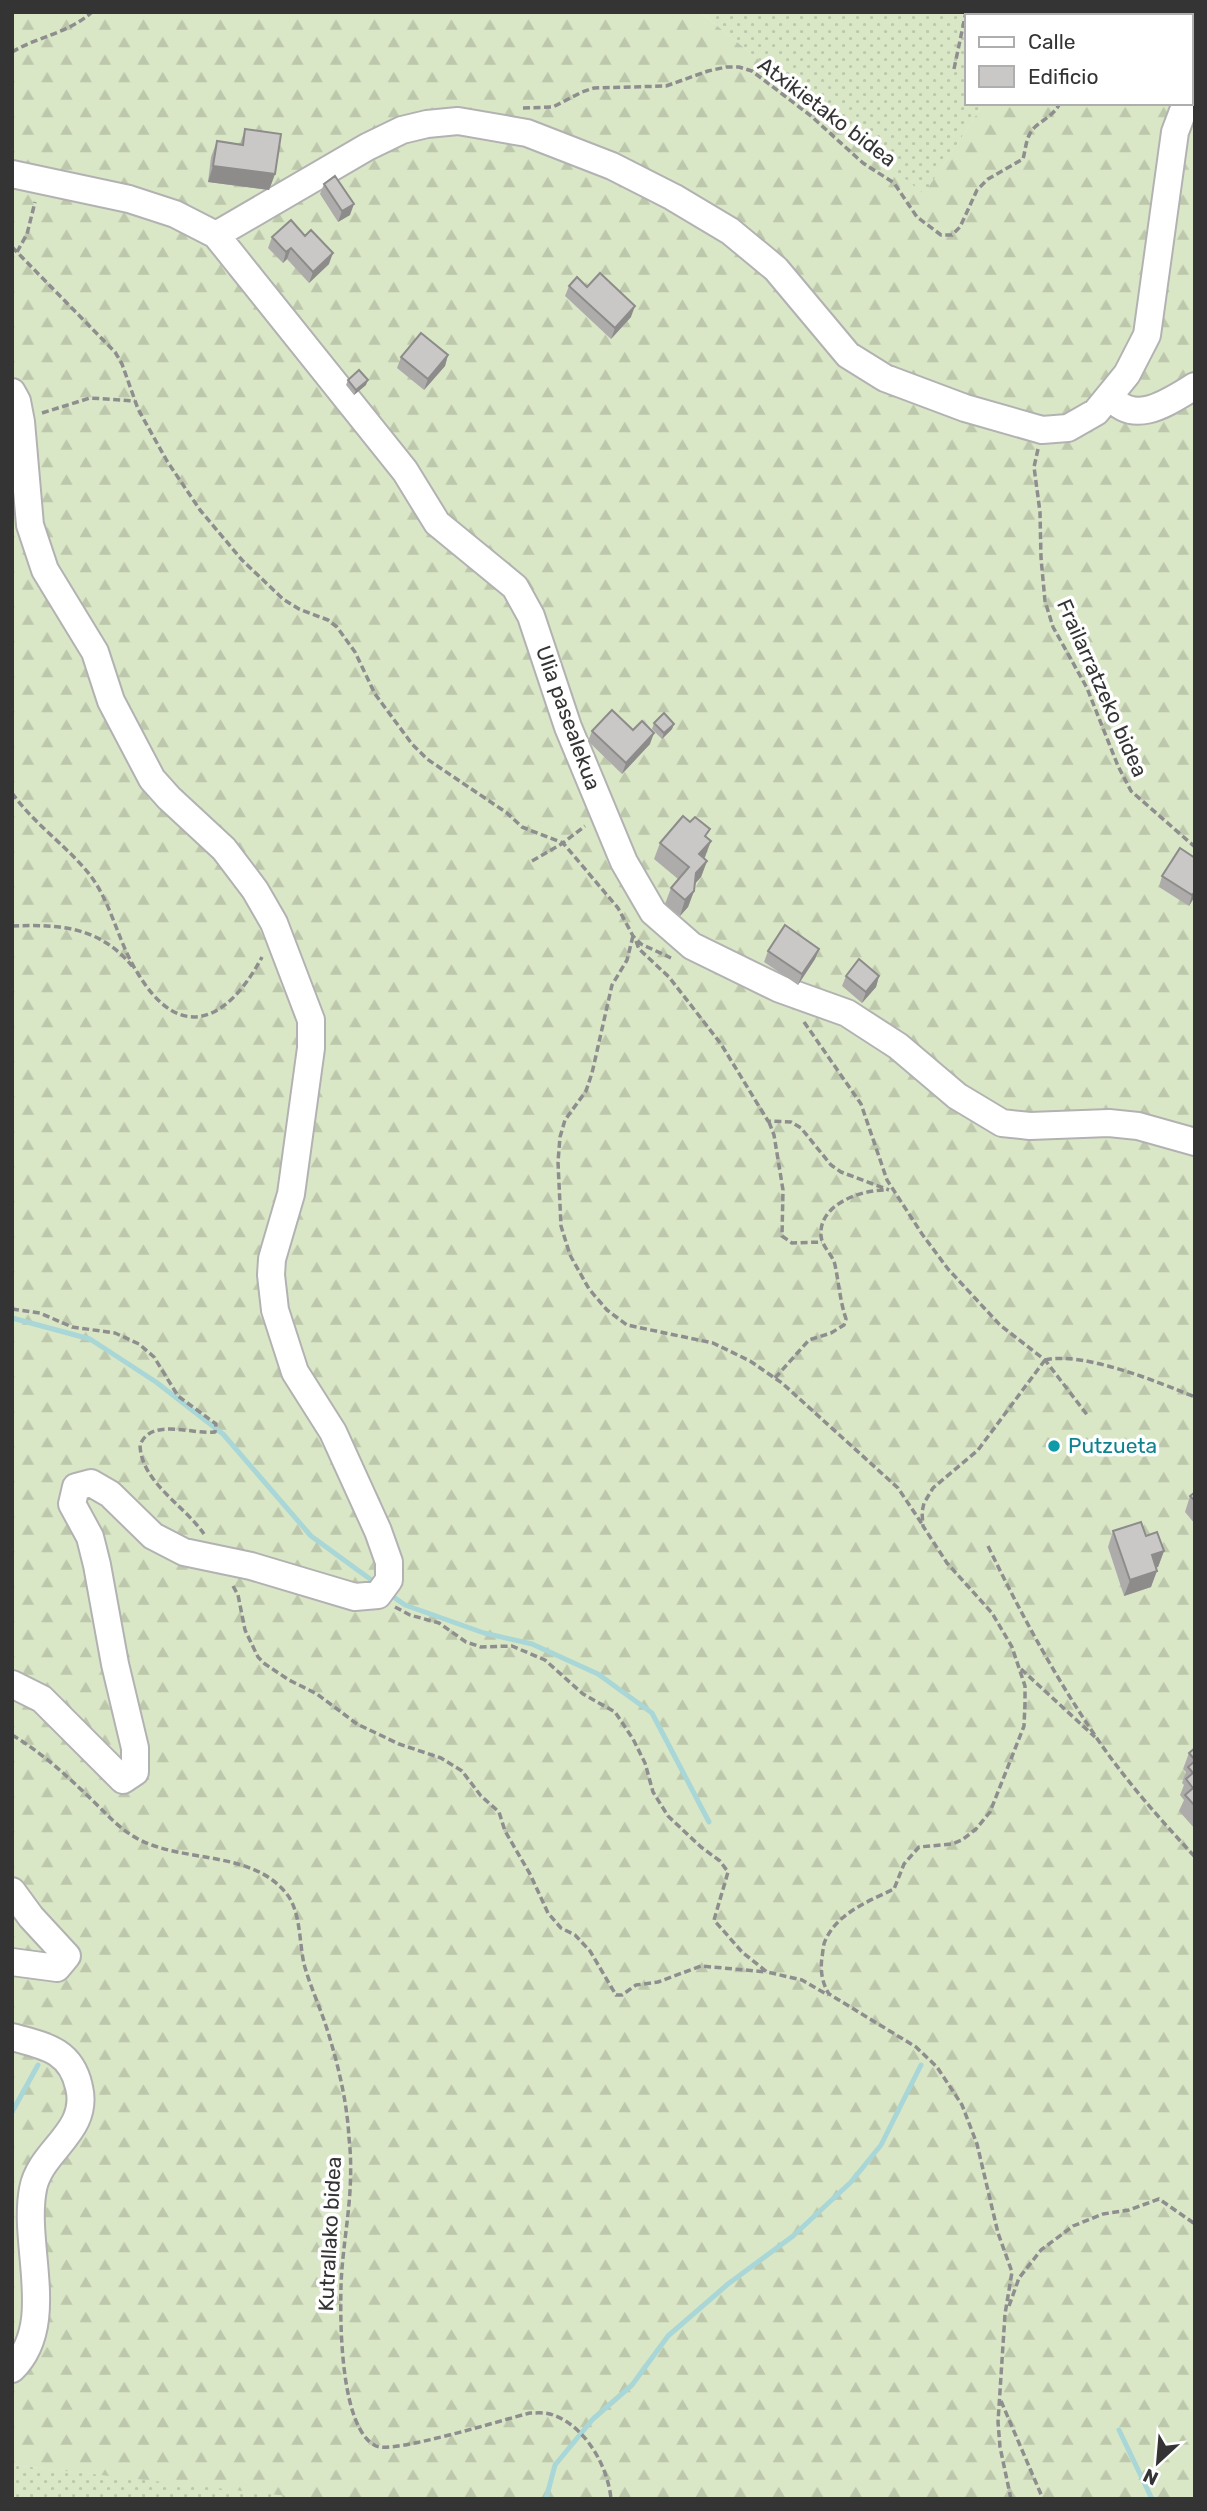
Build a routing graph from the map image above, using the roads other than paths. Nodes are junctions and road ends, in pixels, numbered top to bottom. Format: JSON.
{"nodes":[{"id":1,"x":1185,"y":105,"type":"edge"},
{"id":2,"x":12,"y":174,"type":"edge"},
{"id":3,"x":216,"y":235,"type":"junction"},
{"id":4,"x":1195,"y":386,"type":"edge"},
{"id":5,"x":1110,"y":396,"type":"junction"},
{"id":6,"x":16,"y":402,"type":"edge"},
{"id":7,"x":1195,"y":1142,"type":"edge"},
{"id":8,"x":12,"y":1684,"type":"edge"},
{"id":9,"x":12,"y":1891,"type":"edge"},
{"id":10,"x":12,"y":1962,"type":"edge"},
{"id":11,"x":12,"y":2037,"type":"edge"},
{"id":12,"x":12,"y":2370,"type":"edge"}],
"edges":[{"from":1,"to":5,"type":"street"},
{"from":2,"to":3,"type":"street","name":"Ulia pasealekua"},
{"from":3,"to":5,"type":"street"},
{"from":3,"to":7,"type":"street","name":"Ulia pasealekua"},
{"from":4,"to":5,"type":"street"},
{"from":6,"to":8,"type":"street"},
{"from":9,"to":10,"type":"street"},
{"from":11,"to":12,"type":"street"}]}
